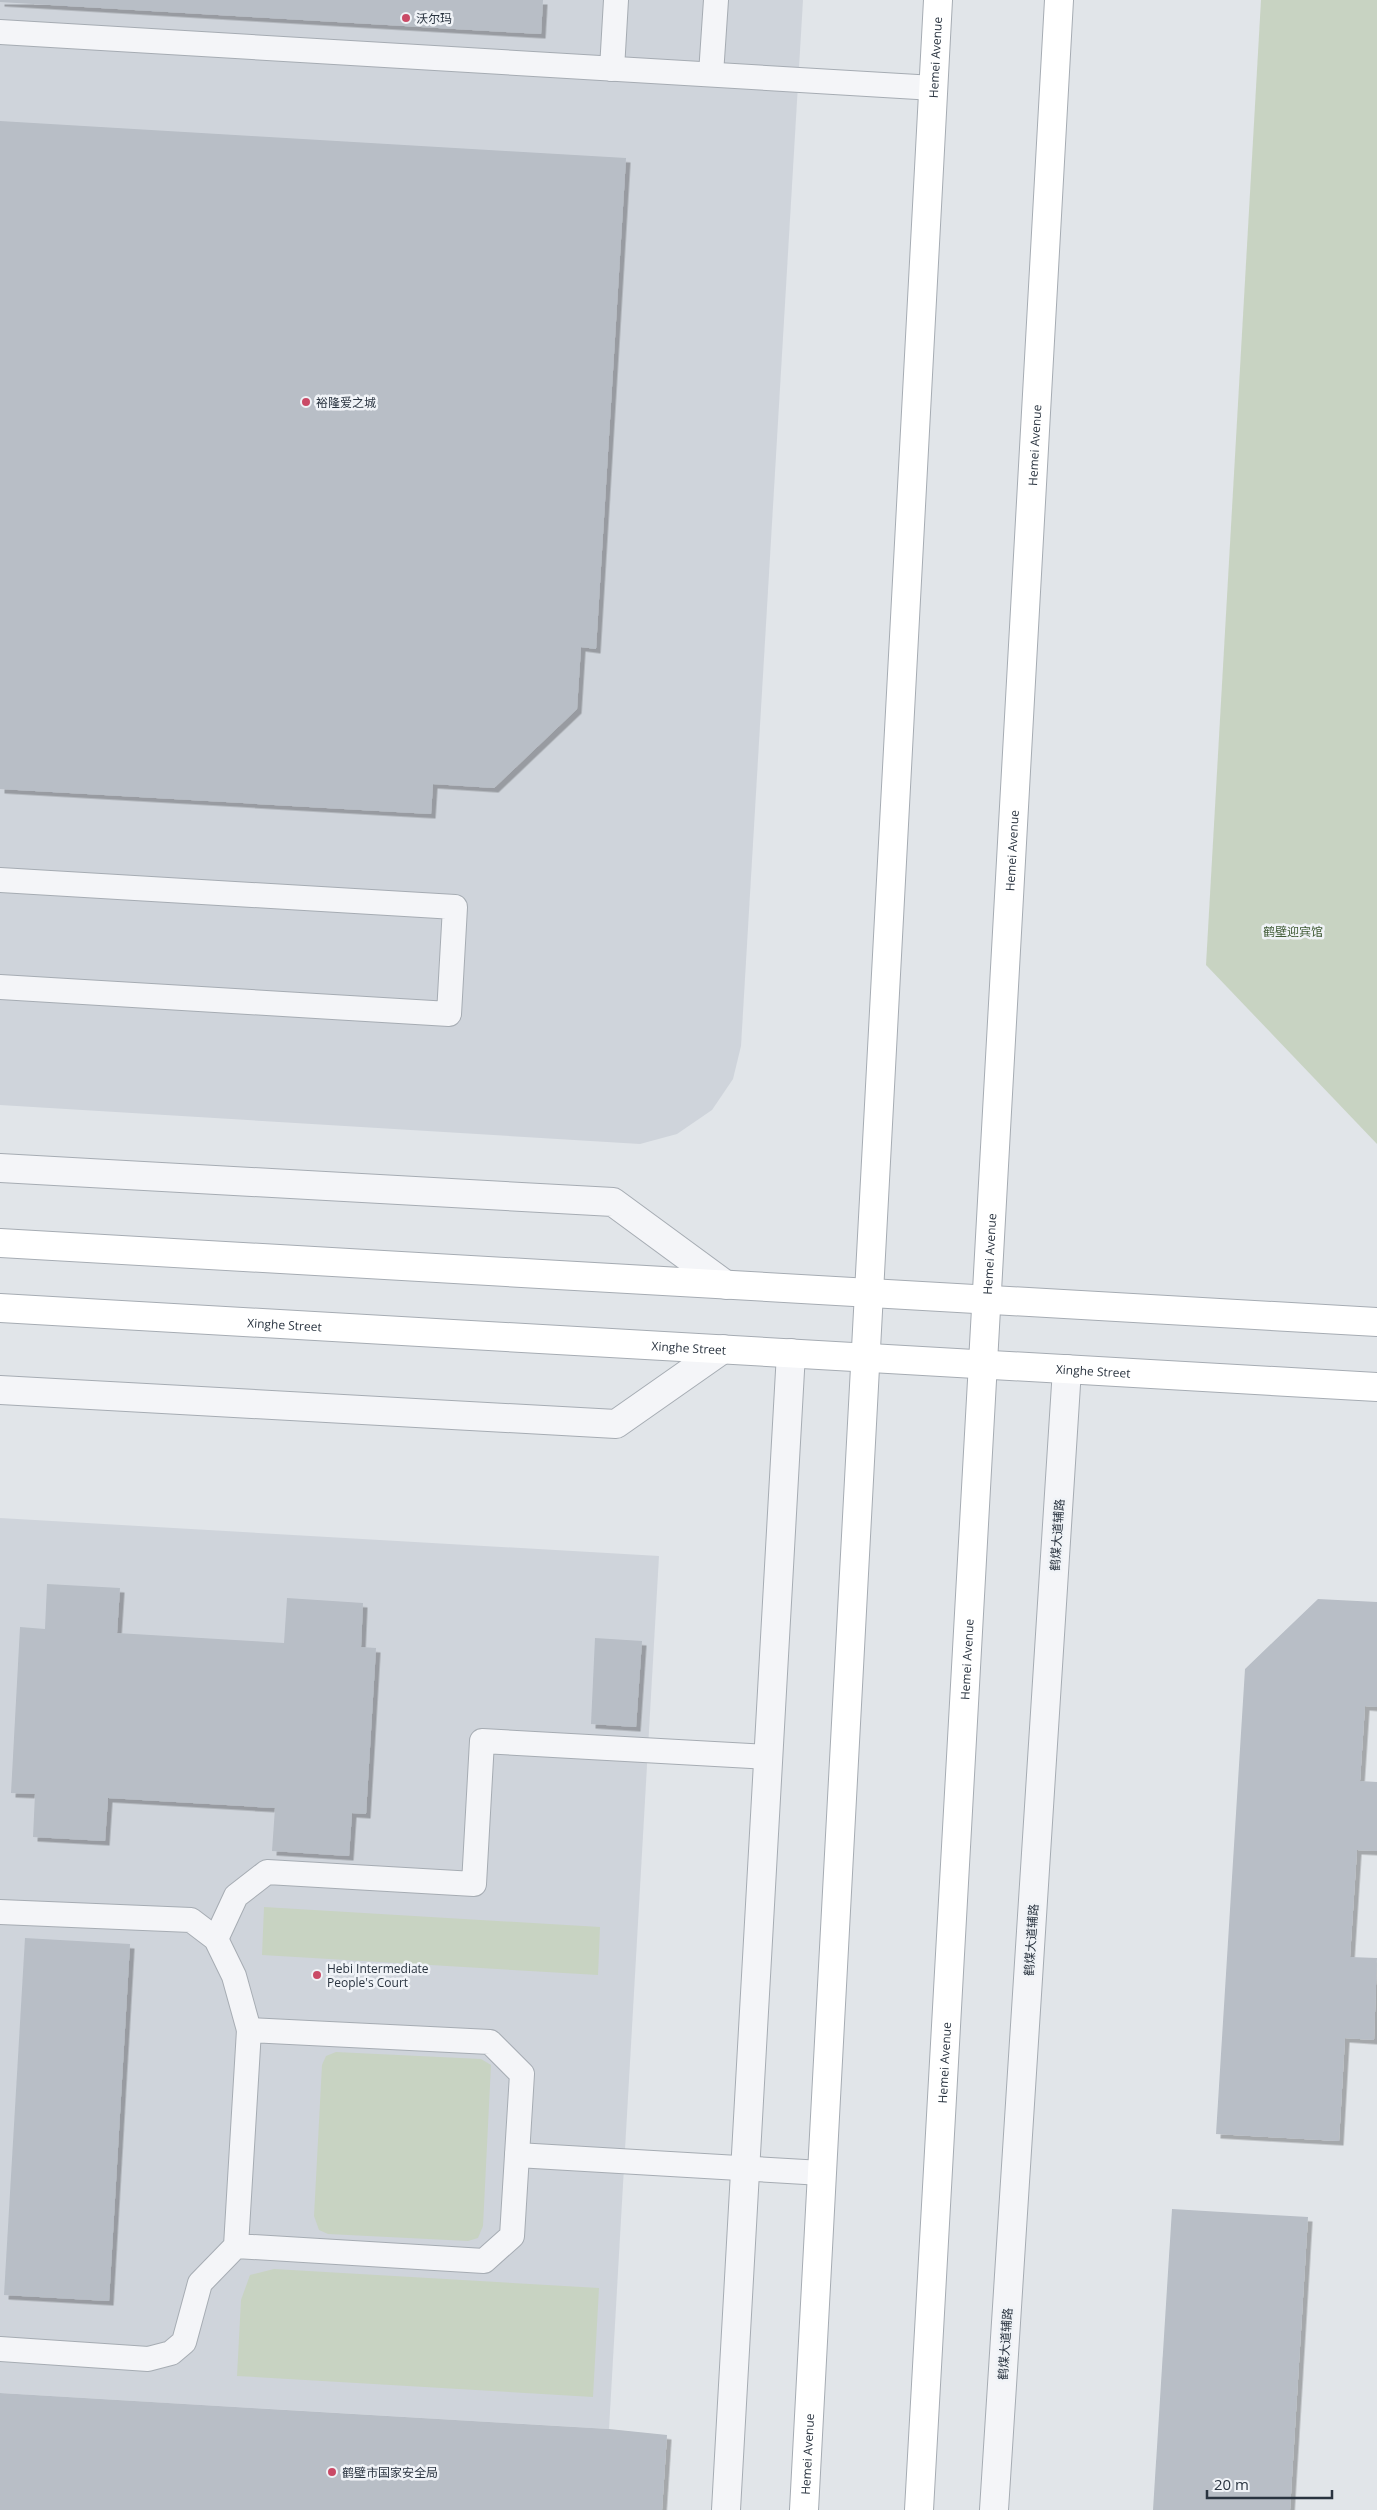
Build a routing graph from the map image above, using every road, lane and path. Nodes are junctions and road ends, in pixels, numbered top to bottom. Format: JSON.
{"nodes":[{"id":1,"x":616,"y":0,"type":"edge"},
{"id":2,"x":716,"y":0,"type":"edge"},
{"id":3,"x":938,"y":0,"type":"edge"},
{"id":4,"x":1059,"y":0,"type":"edge"},
{"id":5,"x":0,"y":32,"type":"edge"},
{"id":6,"x":612,"y":69,"type":"junction"},
{"id":7,"x":711,"y":74,"type":"junction"},
{"id":8,"x":934,"y":88,"type":"junction"},
{"id":9,"x":0,"y":880,"type":"edge"},
{"id":10,"x":0,"y":987,"type":"edge"},
{"id":11,"x":0,"y":1168,"type":"edge"},
{"id":12,"x":0,"y":1243,"type":"edge"},
{"id":13,"x":726,"y":1285,"type":"junction"},
{"id":14,"x":869,"y":1293,"type":"junction"},
{"id":15,"x":987,"y":1300,"type":"junction"},
{"id":16,"x":0,"y":1308,"type":"edge"},
{"id":17,"x":1377,"y":1322,"type":"edge"},
{"id":18,"x":723,"y":1349,"type":"junction"},
{"id":19,"x":791,"y":1354,"type":"junction"},
{"id":20,"x":866,"y":1357,"type":"junction"},
{"id":21,"x":984,"y":1364,"type":"junction"},
{"id":22,"x":1067,"y":1369,"type":"junction"},
{"id":23,"x":1377,"y":1387,"type":"edge"},
{"id":24,"x":0,"y":1390,"type":"edge"},
{"id":25,"x":769,"y":1757,"type":"junction"},
{"id":26,"x":0,"y":1912,"type":"edge"},
{"id":27,"x":216,"y":1939,"type":"junction"},
{"id":28,"x":249,"y":2030,"type":"junction"},
{"id":29,"x":517,"y":2155,"type":"junction"},
{"id":30,"x":746,"y":2169,"type":"junction"},
{"id":31,"x":822,"y":2174,"type":"junction"},
{"id":32,"x":236,"y":2246,"type":"junction"},
{"id":33,"x":0,"y":2349,"type":"edge"},
{"id":34,"x":726,"y":2510,"type":"edge"},
{"id":35,"x":804,"y":2510,"type":"edge"},
{"id":36,"x":919,"y":2510,"type":"edge"},
{"id":37,"x":994,"y":2510,"type":"edge"}],
"edges":[{"from":1,"to":6,"type":"lane"},
{"from":2,"to":7,"type":"lane"},
{"from":3,"to":8,"type":"main road","name":"Hemei Avenue"},
{"from":4,"to":15,"type":"main road","name":"Hemei Avenue"},
{"from":5,"to":6,"type":"lane"},
{"from":6,"to":7,"type":"lane"},
{"from":7,"to":8,"type":"lane"},
{"from":8,"to":14,"type":"main road","name":"Hemei Avenue"},
{"from":9,"to":10,"type":"lane"},
{"from":11,"to":13,"type":"street"},
{"from":12,"to":13,"type":"main road"},
{"from":13,"to":14,"type":"main road"},
{"from":14,"to":15,"type":"main road"},
{"from":14,"to":20,"type":"main road","name":"Hemei Avenue"},
{"from":15,"to":17,"type":"main road"},
{"from":15,"to":21,"type":"main road","name":"Hemei Avenue"},
{"from":16,"to":18,"type":"main road","name":"Xinghe Street"},
{"from":18,"to":19,"type":"main road","name":"Xinghe Street"},
{"from":18,"to":24,"type":"street"},
{"from":19,"to":20,"type":"main road","name":"Xinghe Street"},
{"from":19,"to":25,"type":"street"},
{"from":20,"to":21,"type":"main road","name":"Xinghe Street"},
{"from":20,"to":31,"type":"main road","name":"Hemei Avenue"},
{"from":21,"to":22,"type":"main road","name":"Xinghe Street"},
{"from":21,"to":36,"type":"main road","name":"Hemei Avenue"},
{"from":22,"to":23,"type":"main road","name":"Xinghe Street"},
{"from":22,"to":37,"type":"street","name":"鹤煤大道辅路"},
{"from":25,"to":27,"type":"lane"},
{"from":25,"to":30,"type":"street"},
{"from":26,"to":27,"type":"lane"},
{"from":27,"to":28,"type":"lane"},
{"from":28,"to":29,"type":"lane"},
{"from":28,"to":32,"type":"lane"},
{"from":29,"to":30,"type":"lane"},
{"from":29,"to":32,"type":"lane"},
{"from":30,"to":31,"type":"lane"},
{"from":30,"to":34,"type":"street"},
{"from":31,"to":35,"type":"main road","name":"Hemei Avenue"},
{"from":32,"to":33,"type":"lane"}]}
